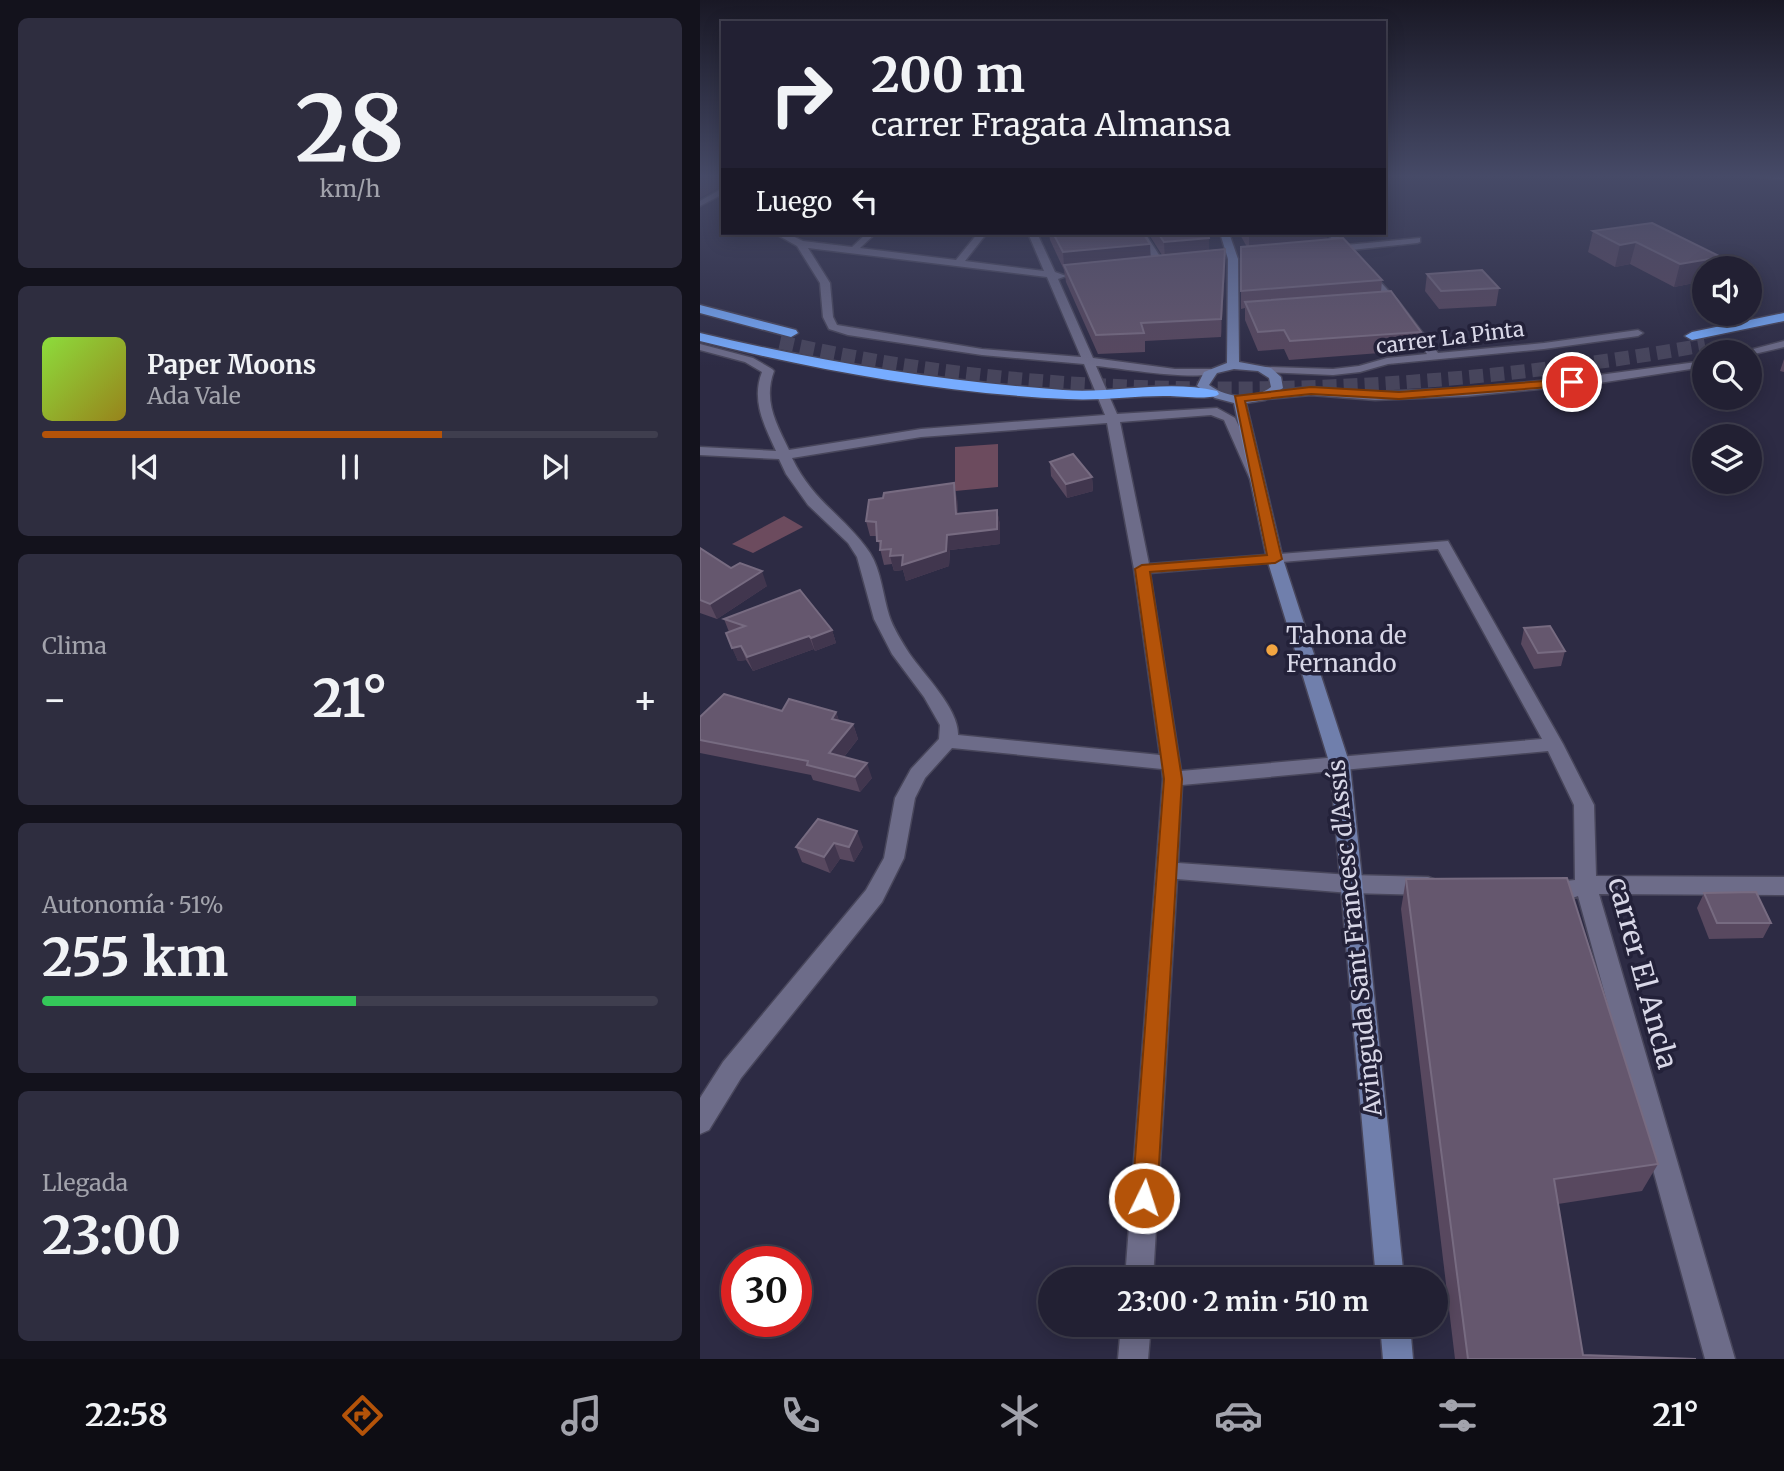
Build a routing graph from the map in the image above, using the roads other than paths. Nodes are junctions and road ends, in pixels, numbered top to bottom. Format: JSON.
{"nodes":[{"id":1,"x":794,"y":240,"type":"edge"},
{"id":2,"x":864,"y":240,"type":"edge"},
{"id":3,"x":977,"y":240,"type":"edge"},
{"id":4,"x":1037,"y":240,"type":"edge"},
{"id":5,"x":1145,"y":240,"type":"edge"},
{"id":6,"x":1227,"y":240,"type":"edge"},
{"id":7,"x":1338,"y":240,"type":"edge"},
{"id":8,"x":1413,"y":240,"type":"edge"},
{"id":9,"x":801,"y":244,"type":"junction"},
{"id":10,"x":856,"y":247,"type":"dead end"},
{"id":11,"x":1344,"y":247,"type":"junction"},
{"id":12,"x":1317,"y":250,"type":"edge"},
{"id":13,"x":1247,"y":257,"type":"edge"},
{"id":14,"x":1233,"y":258,"type":"junction"},
{"id":15,"x":1221,"y":260,"type":"edge"},
{"id":16,"x":960,"y":262,"type":"junction"},
{"id":17,"x":1173,"y":264,"type":"edge"},
{"id":18,"x":1161,"y":266,"type":"junction"},
{"id":19,"x":1148,"y":267,"type":"edge"},
{"id":20,"x":1066,"y":275,"type":"edge"},
{"id":21,"x":1052,"y":277,"type":"junction"},
{"id":22,"x":1394,"y":303,"type":"junction"},
{"id":23,"x":1381,"y":304,"type":"edge"},
{"id":24,"x":700,"y":309,"type":"edge"},
{"id":25,"x":1246,"y":314,"type":"edge"},
{"id":26,"x":1232,"y":315,"type":"junction"},
{"id":27,"x":1784,"y":317,"type":"edge"},
{"id":28,"x":700,"y":322,"type":"edge"},
{"id":29,"x":1784,"y":328,"type":"edge"},
{"id":30,"x":791,"y":332,"type":"tunnel mouth"},
{"id":31,"x":1638,"y":333,"type":"dead end"},
{"id":32,"x":1692,"y":336,"type":"dead end"},
{"id":33,"x":700,"y":337,"type":"edge"},
{"id":34,"x":1728,"y":340,"type":"edge"},
{"id":35,"x":780,"y":342,"type":"tunnel mouth"},
{"id":36,"x":1784,"y":344,"type":"edge"},
{"id":37,"x":700,"y":347,"type":"edge"},
{"id":38,"x":1762,"y":349,"type":"edge"},
{"id":39,"x":1435,"y":356,"type":"junction"},
{"id":40,"x":1089,"y":363,"type":"junction"},
{"id":41,"x":1233,"y":366,"type":"junction"},
{"id":42,"x":1692,"y":366,"type":"edge"},
{"id":43,"x":1266,"y":370,"type":"junction"},
{"id":44,"x":1210,"y":372,"type":"junction"},
{"id":45,"x":1278,"y":384,"type":"junction"},
{"id":46,"x":1311,"y":391,"type":"junction"},
{"id":47,"x":1212,"y":394,"type":"junction"},
{"id":48,"x":1268,"y":395,"type":"junction"},
{"id":49,"x":1103,"y":396,"type":"junction"},
{"id":50,"x":1239,"y":398,"type":"junction"},
{"id":51,"x":1113,"y":419,"type":"junction"},
{"id":52,"x":700,"y":452,"type":"edge"},
{"id":53,"x":784,"y":455,"type":"junction"},
{"id":54,"x":1255,"y":476,"type":"junction"},
{"id":55,"x":1275,"y":559,"type":"junction"},
{"id":56,"x":1142,"y":569,"type":"junction"},
{"id":57,"x":948,"y":741,"type":"junction"},
{"id":58,"x":1554,"y":744,"type":"junction"},
{"id":59,"x":1340,"y":765,"type":"junction"},
{"id":60,"x":1171,"y":771,"type":"junction"},
{"id":61,"x":1167,"y":870,"type":"junction"},
{"id":62,"x":1350,"y":884,"type":"junction"},
{"id":63,"x":1586,"y":885,"type":"junction"},
{"id":64,"x":1784,"y":886,"type":"edge"},
{"id":65,"x":1446,"y":887,"type":"edge"},
{"id":66,"x":1527,"y":890,"type":"edge"},
{"id":67,"x":700,"y":1122,"type":"edge"},
{"id":68,"x":1140,"y":1267,"type":"edge"},
{"id":69,"x":1389,"y":1267,"type":"edge"},
{"id":70,"x":1135,"y":1337,"type":"edge"},
{"id":71,"x":1396,"y":1337,"type":"edge"},
{"id":72,"x":1133,"y":1359,"type":"edge"},
{"id":73,"x":1398,"y":1359,"type":"edge"},
{"id":74,"x":1720,"y":1359,"type":"edge"}],
"edges":[{"from":1,"to":9,"type":"street"},
{"from":2,"to":10,"type":"street"},
{"from":3,"to":16,"type":"street"},
{"from":4,"to":21,"type":"street"},
{"from":5,"to":18,"type":"street"},
{"from":6,"to":14,"type":"main road"},
{"from":7,"to":11,"type":"street"},
{"from":8,"to":11,"type":"street"},
{"from":9,"to":16,"type":"street"},
{"from":9,"to":40,"type":"street"},
{"from":11,"to":12,"type":"street"},
{"from":11,"to":22,"type":"street"},
{"from":13,"to":14,"type":"street"},
{"from":14,"to":15,"type":"street"},
{"from":14,"to":26,"type":"main road"},
{"from":16,"to":21,"type":"street"},
{"from":17,"to":18,"type":"street"},
{"from":18,"to":19,"type":"street"},
{"from":20,"to":21,"type":"street"},
{"from":21,"to":40,"type":"street"},
{"from":22,"to":23,"type":"street"},
{"from":22,"to":39,"type":"street"},
{"from":24,"to":30,"type":"highway"},
{"from":25,"to":26,"type":"street"},
{"from":26,"to":41,"type":"main road"},
{"from":27,"to":32,"type":"highway"},
{"from":28,"to":35,"type":"highway"},
{"from":29,"to":34,"type":"highway"},
{"from":31,"to":39,"type":"street","name":"carrer La Pinta"},
{"from":33,"to":49,"type":"highway"},
{"from":36,"to":38,"type":"street"},
{"from":37,"to":53,"type":"street"},
{"from":39,"to":43,"type":"street","name":"carrer La Pinta"},
{"from":40,"to":44,"type":"street"},
{"from":40,"to":49,"type":"street"},
{"from":41,"to":43,"type":"main road"},
{"from":41,"to":44,"type":"main road"},
{"from":42,"to":46,"type":"street","name":"carrer La Pinta"},
{"from":43,"to":45,"type":"main road"},
{"from":44,"to":47,"type":"main road"},
{"from":45,"to":46,"type":"street","name":"carrer La Pinta"},
{"from":45,"to":48,"type":"main road"},
{"from":46,"to":48,"type":"street","name":"carrer La Pinta"},
{"from":47,"to":49,"type":"highway"},
{"from":47,"to":50,"type":"main road"},
{"from":48,"to":50,"type":"main road"},
{"from":49,"to":51,"type":"street"},
{"from":50,"to":54,"type":"main road","name":"Avinguda Sant Francesc d'Assís"},
{"from":51,"to":53,"type":"street"},
{"from":51,"to":54,"type":"street"},
{"from":51,"to":56,"type":"street"},
{"from":52,"to":53,"type":"street"},
{"from":53,"to":57,"type":"street"},
{"from":54,"to":55,"type":"main road","name":"Avinguda Sant Francesc d'Assís"},
{"from":55,"to":56,"type":"street"},
{"from":55,"to":58,"type":"street","name":"carrer El Ancla"},
{"from":55,"to":59,"type":"main road","name":"Avinguda Sant Francesc d'Assís"},
{"from":56,"to":60,"type":"street"},
{"from":57,"to":60,"type":"street"},
{"from":57,"to":67,"type":"street"},
{"from":58,"to":59,"type":"street"},
{"from":58,"to":63,"type":"street","name":"carrer El Ancla"},
{"from":59,"to":60,"type":"street"},
{"from":59,"to":62,"type":"main road","name":"Avinguda Sant Francesc d'Assís"},
{"from":60,"to":61,"type":"street"},
{"from":61,"to":62,"type":"street"},
{"from":61,"to":68,"type":"street"},
{"from":62,"to":65,"type":"street"},
{"from":62,"to":69,"type":"main road","name":"Avinguda Sant Francesc d'Assís"},
{"from":63,"to":64,"type":"street"},
{"from":63,"to":66,"type":"street"},
{"from":63,"to":74,"type":"street","name":"carrer El Ancla"},
{"from":70,"to":72,"type":"street"},
{"from":71,"to":73,"type":"main road"}]}
